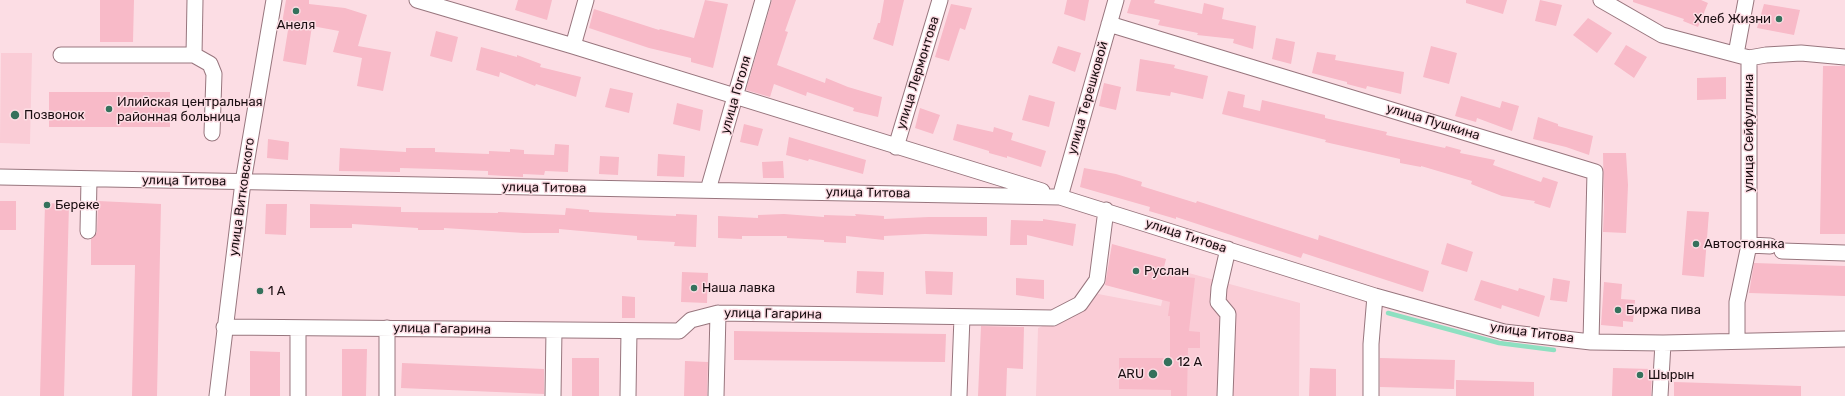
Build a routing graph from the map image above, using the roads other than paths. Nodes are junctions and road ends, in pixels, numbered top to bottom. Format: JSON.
{"nodes":[{"id":1,"x":195,"y":0,"type":"edge"},
{"id":2,"x":274,"y":0,"type":"edge"},
{"id":3,"x":417,"y":0,"type":"edge"},
{"id":4,"x":586,"y":0,"type":"edge"},
{"id":5,"x":763,"y":0,"type":"edge"},
{"id":6,"x":940,"y":0,"type":"edge"},
{"id":7,"x":1116,"y":0,"type":"edge"},
{"id":8,"x":1602,"y":0,"type":"edge"},
{"id":9,"x":1746,"y":0,"type":"edge"},
{"id":10,"x":1109,"y":24,"type":"junction"},
{"id":11,"x":573,"y":46,"type":"junction"},
{"id":12,"x":194,"y":54,"type":"junction"},
{"id":13,"x":61,"y":55,"type":"dead end"},
{"id":14,"x":1742,"y":56,"type":"junction"},
{"id":15,"x":1845,"y":57,"type":"edge"},
{"id":16,"x":735,"y":96,"type":"junction"},
{"id":17,"x":212,"y":133,"type":"dead end"},
{"id":18,"x":896,"y":147,"type":"junction"},
{"id":19,"x":0,"y":177,"type":"edge"},
{"id":20,"x":89,"y":179,"type":"junction"},
{"id":21,"x":243,"y":182,"type":"junction"},
{"id":22,"x":708,"y":190,"type":"junction"},
{"id":23,"x":1060,"y":197,"type":"junction"},
{"id":24,"x":1106,"y":210,"type":"junction"},
{"id":25,"x":88,"y":231,"type":"dead end"},
{"id":26,"x":1749,"y":245,"type":"junction"},
{"id":27,"x":1228,"y":249,"type":"junction"},
{"id":28,"x":1845,"y":253,"type":"edge"},
{"id":29,"x":1375,"y":296,"type":"junction"},
{"id":30,"x":718,"y":313,"type":"junction"},
{"id":31,"x":962,"y":317,"type":"junction"},
{"id":32,"x":224,"y":327,"type":"junction"},
{"id":33,"x":298,"y":328,"type":"junction"},
{"id":34,"x":387,"y":328,"type":"junction"},
{"id":35,"x":554,"y":330,"type":"junction"},
{"id":36,"x":629,"y":331,"type":"junction"},
{"id":37,"x":1845,"y":339,"type":"edge"},
{"id":38,"x":1738,"y":341,"type":"junction"},
{"id":39,"x":1591,"y":342,"type":"junction"},
{"id":40,"x":1663,"y":343,"type":"junction"},
{"id":41,"x":217,"y":396,"type":"edge"},
{"id":42,"x":298,"y":396,"type":"edge"},
{"id":43,"x":387,"y":396,"type":"edge"},
{"id":44,"x":553,"y":396,"type":"edge"},
{"id":45,"x":628,"y":396,"type":"edge"},
{"id":46,"x":716,"y":396,"type":"edge"},
{"id":47,"x":959,"y":396,"type":"edge"},
{"id":48,"x":1225,"y":396,"type":"edge"},
{"id":49,"x":1371,"y":396,"type":"edge"},
{"id":50,"x":1660,"y":396,"type":"edge"}],
"edges":[{"from":1,"to":12,"type":"street"},
{"from":2,"to":21,"type":"street","name":"улица Витковского"},
{"from":3,"to":11,"type":"street"},
{"from":4,"to":11,"type":"street"},
{"from":5,"to":16,"type":"street","name":"улица Гоголя"},
{"from":6,"to":18,"type":"street","name":"улица Лермонтова"},
{"from":7,"to":10,"type":"street","name":"улица Терешковой"},
{"from":8,"to":14,"type":"street"},
{"from":9,"to":14,"type":"street","name":"улица Сейфуллина"},
{"from":10,"to":23,"type":"street","name":"улица Терешковой"},
{"from":10,"to":39,"type":"street","name":"улица Пушкина"},
{"from":11,"to":16,"type":"street"},
{"from":12,"to":13,"type":"street"},
{"from":12,"to":17,"type":"street"},
{"from":14,"to":15,"type":"street"},
{"from":14,"to":26,"type":"street","name":"улица Сейфуллина"},
{"from":16,"to":18,"type":"street"},
{"from":16,"to":22,"type":"street","name":"улица Гоголя"},
{"from":18,"to":23,"type":"street"},
{"from":19,"to":20,"type":"street","name":"улица Титова"},
{"from":20,"to":21,"type":"street","name":"улица Титова"},
{"from":20,"to":25,"type":"street"},
{"from":21,"to":22,"type":"street","name":"улица Титова"},
{"from":21,"to":32,"type":"street","name":"улица Витковского"},
{"from":22,"to":23,"type":"street","name":"улица Титова"},
{"from":23,"to":24,"type":"street","name":"улица Титова"},
{"from":24,"to":27,"type":"street","name":"улица Титова"},
{"from":24,"to":31,"type":"street","name":"улица Гагарина"},
{"from":26,"to":28,"type":"street"},
{"from":26,"to":38,"type":"street","name":"улица Сейфуллина"},
{"from":27,"to":29,"type":"street","name":"улица Титова"},
{"from":27,"to":48,"type":"street"},
{"from":29,"to":39,"type":"street","name":"улица Титова"},
{"from":29,"to":49,"type":"street"},
{"from":30,"to":31,"type":"street","name":"улица Гагарина"},
{"from":30,"to":36,"type":"street","name":"улица Гагарина"},
{"from":30,"to":46,"type":"street"},
{"from":31,"to":47,"type":"street"},
{"from":32,"to":33,"type":"street","name":"улица Гагарина"},
{"from":32,"to":41,"type":"street","name":"улица Витковского"},
{"from":33,"to":34,"type":"street","name":"улица Гагарина"},
{"from":33,"to":42,"type":"street"},
{"from":34,"to":35,"type":"street","name":"улица Гагарина"},
{"from":34,"to":43,"type":"street"},
{"from":35,"to":36,"type":"street","name":"улица Гагарина"},
{"from":35,"to":44,"type":"street"},
{"from":36,"to":45,"type":"street"},
{"from":37,"to":38,"type":"street","name":"улица Титова"},
{"from":38,"to":40,"type":"street","name":"улица Титова"},
{"from":39,"to":40,"type":"street","name":"улица Титова"},
{"from":40,"to":50,"type":"street"}]}
